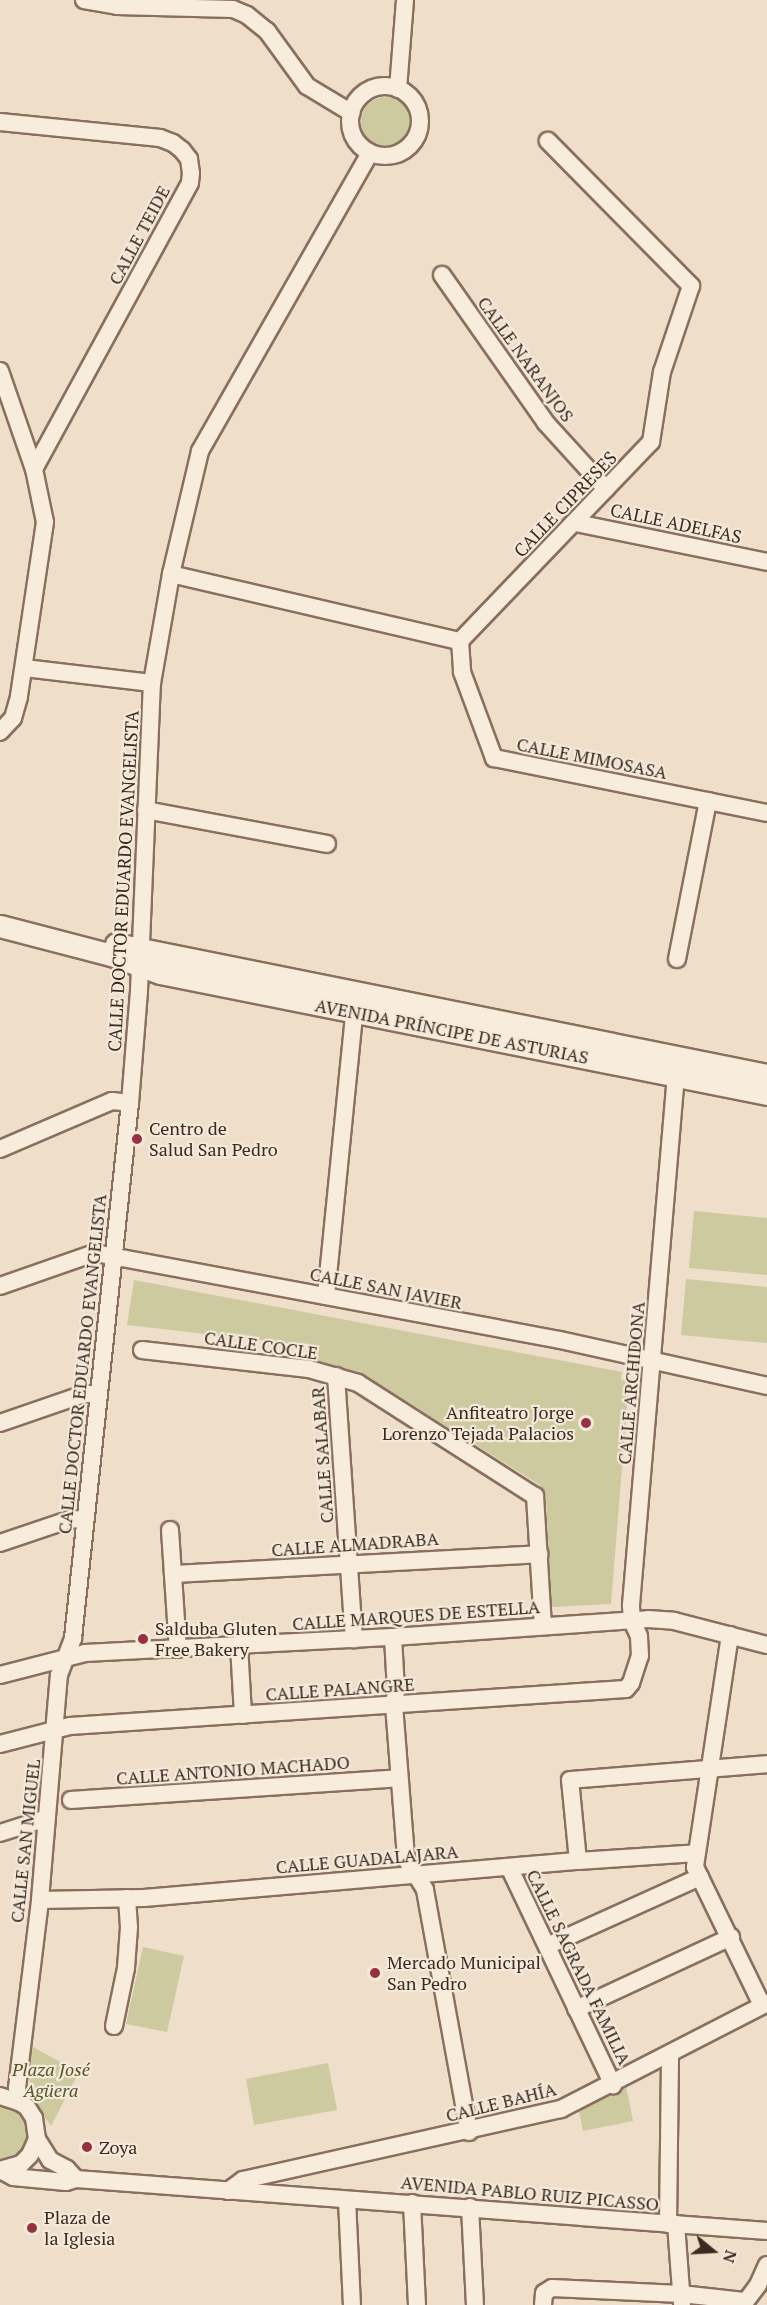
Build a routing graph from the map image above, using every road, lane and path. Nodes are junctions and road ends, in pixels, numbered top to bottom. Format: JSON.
{"nodes":[{"id":1,"x":84,"y":0,"type":"edge"},
{"id":2,"x":405,"y":0,"type":"edge"},
{"id":3,"x":398,"y":89,"type":"junction"},
{"id":4,"x":352,"y":113,"type":"junction"},
{"id":5,"x":0,"y":122,"type":"edge"},
{"id":6,"x":548,"y":141,"type":"dead end"},
{"id":7,"x":370,"y":153,"type":"junction"},
{"id":8,"x":442,"y":275,"type":"dead end"},
{"id":9,"x":0,"y":370,"type":"edge"},
{"id":10,"x":34,"y":469,"type":"junction"},
{"id":11,"x":606,"y":489,"type":"junction"},
{"id":12,"x":576,"y":522,"type":"junction"},
{"id":13,"x":767,"y":562,"type":"edge"},
{"id":14,"x":171,"y":574,"type":"junction"},
{"id":15,"x":459,"y":641,"type":"junction"},
{"id":16,"x":24,"y":668,"type":"junction"},
{"id":17,"x":152,"y":683,"type":"junction"},
{"id":18,"x":0,"y":732,"type":"edge"},
{"id":19,"x":708,"y":801,"type":"junction"},
{"id":20,"x":146,"y":810,"type":"junction"},
{"id":21,"x":767,"y":813,"type":"edge"},
{"id":22,"x":327,"y":844,"type":"dead end"},
{"id":23,"x":0,"y":911,"type":"edge"},
{"id":24,"x":0,"y":926,"type":"edge"},
{"id":25,"x":139,"y":957,"type":"junction"},
{"id":26,"x":677,"y":959,"type":"dead end"},
{"id":27,"x":354,"y":1012,"type":"junction"},
{"id":28,"x":676,"y":1075,"type":"junction"},
{"id":29,"x":767,"y":1075,"type":"edge"},
{"id":30,"x":767,"y":1094,"type":"edge"},
{"id":31,"x":130,"y":1103,"type":"junction"},
{"id":32,"x":0,"y":1149,"type":"edge"},
{"id":33,"x":113,"y":1257,"type":"junction"},
{"id":34,"x":0,"y":1286,"type":"edge"},
{"id":35,"x":326,"y":1296,"type":"junction"},
{"id":36,"x":142,"y":1350,"type":"dead end"},
{"id":37,"x":652,"y":1362,"type":"junction"},
{"id":38,"x":336,"y":1376,"type":"junction"},
{"id":39,"x":767,"y":1386,"type":"edge"},
{"id":40,"x":99,"y":1394,"type":"junction"},
{"id":41,"x":0,"y":1423,"type":"edge"},
{"id":42,"x":84,"y":1520,"type":"junction"},
{"id":43,"x":170,"y":1530,"type":"dead end"},
{"id":44,"x":0,"y":1543,"type":"edge"},
{"id":45,"x":539,"y":1554,"type":"junction"},
{"id":46,"x":348,"y":1565,"type":"junction"},
{"id":47,"x":173,"y":1574,"type":"junction"},
{"id":48,"x":632,"y":1622,"type":"junction"},
{"id":49,"x":543,"y":1626,"type":"junction"},
{"id":50,"x":730,"y":1635,"type":"junction"},
{"id":51,"x":393,"y":1637,"type":"junction"},
{"id":52,"x":354,"y":1639,"type":"junction"},
{"id":53,"x":238,"y":1645,"type":"junction"},
{"id":54,"x":767,"y":1645,"type":"edge"},
{"id":55,"x":178,"y":1648,"type":"junction"},
{"id":56,"x":65,"y":1656,"type":"junction"},
{"id":57,"x":0,"y":1675,"type":"edge"},
{"id":58,"x":626,"y":1689,"type":"joint"},
{"id":59,"x":394,"y":1705,"type":"junction"},
{"id":60,"x":243,"y":1715,"type":"junction"},
{"id":61,"x":56,"y":1728,"type":"junction"},
{"id":62,"x":0,"y":1744,"type":"edge"},
{"id":63,"x":767,"y":1764,"type":"edge"},
{"id":64,"x":710,"y":1767,"type":"junction"},
{"id":65,"x":398,"y":1778,"type":"junction"},
{"id":66,"x":71,"y":1800,"type":"dead end"},
{"id":67,"x":47,"y":1818,"type":"junction"},
{"id":68,"x":0,"y":1833,"type":"edge"},
{"id":69,"x":697,"y":1853,"type":"junction"},
{"id":70,"x":578,"y":1861,"type":"junction"},
{"id":71,"x":509,"y":1867,"type":"junction"},
{"id":72,"x":413,"y":1875,"type":"junction"},
{"id":73,"x":700,"y":1877,"type":"junction"},
{"id":74,"x":127,"y":1898,"type":"junction"},
{"id":75,"x":40,"y":1900,"type":"junction"},
{"id":76,"x":731,"y":1937,"type":"junction"},
{"id":77,"x":547,"y":1946,"type":"junction"},
{"id":78,"x":765,"y":2004,"type":"edge"},
{"id":79,"x":576,"y":2009,"type":"junction"},
{"id":80,"x":114,"y":2026,"type":"dead end"},
{"id":81,"x":670,"y":2054,"type":"junction"},
{"id":82,"x":613,"y":2085,"type":"junction"},
{"id":83,"x":0,"y":2096,"type":"edge"},
{"id":84,"x":19,"y":2102,"type":"junction"},
{"id":85,"x":469,"y":2132,"type":"junction"},
{"id":86,"x":37,"y":2139,"type":"junction"},
{"id":87,"x":292,"y":2169,"type":"junction"},
{"id":88,"x":0,"y":2170,"type":"edge"},
{"id":89,"x":76,"y":2179,"type":"junction"},
{"id":90,"x":228,"y":2191,"type":"junction"},
{"id":91,"x":291,"y":2195,"type":"junction"},
{"id":92,"x":347,"y":2200,"type":"junction"},
{"id":93,"x":412,"y":2203,"type":"junction"},
{"id":94,"x":470,"y":2207,"type":"junction"},
{"id":95,"x":672,"y":2224,"type":"junction"},
{"id":96,"x":767,"y":2231,"type":"edge"},
{"id":97,"x":767,"y":2265,"type":"edge"},
{"id":98,"x":611,"y":2298,"type":"edge"},
{"id":99,"x":543,"y":2299,"type":"edge"},
{"id":100,"x":682,"y":2299,"type":"edge"},
{"id":101,"x":744,"y":2303,"type":"edge"},
{"id":102,"x":352,"y":2305,"type":"edge"},
{"id":103,"x":417,"y":2305,"type":"edge"},
{"id":104,"x":475,"y":2305,"type":"edge"}],
"edges":[{"from":1,"to":4,"type":"street"},
{"from":2,"to":3,"type":"street"},
{"from":3,"to":4,"type":"street"},
{"from":3,"to":7,"type":"street"},
{"from":4,"to":7,"type":"street"},
{"from":5,"to":10,"type":"street","name":"CALLE TEIDE"},
{"from":6,"to":11,"type":"street","name":"CALLE CIPRESES"},
{"from":7,"to":14,"type":"street","name":"CALLE DOCTOR EDUARDO EVANGELISTA"},
{"from":8,"to":11,"type":"street","name":"CALLE NARANJOS"},
{"from":9,"to":10,"type":"street"},
{"from":10,"to":16,"type":"street"},
{"from":11,"to":12,"type":"street","name":"CALLE CIPRESES"},
{"from":12,"to":13,"type":"street","name":"CALLE ADELFAS"},
{"from":12,"to":15,"type":"street","name":"CALLE CIPRESES"},
{"from":14,"to":15,"type":"street"},
{"from":14,"to":17,"type":"street","name":"CALLE DOCTOR EDUARDO EVANGELISTA"},
{"from":15,"to":19,"type":"street","name":"CALLE MIMOSASA"},
{"from":16,"to":17,"type":"street"},
{"from":16,"to":18,"type":"street"},
{"from":17,"to":20,"type":"street","name":"CALLE DOCTOR EDUARDO EVANGELISTA"},
{"from":19,"to":21,"type":"street","name":"CALLE MIMOSASA"},
{"from":19,"to":26,"type":"street"},
{"from":20,"to":22,"type":"street"},
{"from":20,"to":25,"type":"street","name":"CALLE DOCTOR EDUARDO EVANGELISTA"},
{"from":23,"to":25,"type":"street"},
{"from":24,"to":25,"type":"street"},
{"from":25,"to":27,"type":"street","name":"AVENIDA PRÍNCIPE DE ASTURIAS"},
{"from":25,"to":29,"type":"street"},
{"from":25,"to":31,"type":"street","name":"CALLE DOCTOR EDUARDO EVANGELISTA"},
{"from":27,"to":28,"type":"street","name":"AVENIDA PRÍNCIPE DE ASTURIAS"},
{"from":27,"to":35,"type":"street"},
{"from":28,"to":30,"type":"street","name":"AVENIDA PRÍNCIPE DE ASTURIAS"},
{"from":28,"to":37,"type":"street","name":"CALLE ARCHIDONA"},
{"from":31,"to":32,"type":"street"},
{"from":31,"to":33,"type":"street","name":"CALLE DOCTOR EDUARDO EVANGELISTA"},
{"from":33,"to":34,"type":"street","name":"CALLE SAN JAVIER"},
{"from":33,"to":35,"type":"street","name":"CALLE SAN JAVIER"},
{"from":33,"to":40,"type":"street","name":"CALLE DOCTOR EDUARDO EVANGELISTA"},
{"from":35,"to":37,"type":"street","name":"CALLE SAN JAVIER"},
{"from":36,"to":38,"type":"street","name":"CALLE COCLE"},
{"from":37,"to":39,"type":"street","name":"CALLE SAN JAVIER"},
{"from":37,"to":48,"type":"street","name":"CALLE ARCHIDONA"},
{"from":38,"to":45,"type":"street","name":"CALLE COCLE"},
{"from":38,"to":46,"type":"street","name":"CALLE SALABAR"},
{"from":40,"to":41,"type":"street"},
{"from":40,"to":42,"type":"street","name":"CALLE DOCTOR EDUARDO EVANGELISTA"},
{"from":42,"to":44,"type":"street"},
{"from":42,"to":56,"type":"street","name":"CALLE DOCTOR EDUARDO EVANGELISTA"},
{"from":43,"to":47,"type":"street"},
{"from":45,"to":46,"type":"street","name":"CALLE ALMADRABA"},
{"from":45,"to":49,"type":"street","name":"CALLE COCLE"},
{"from":46,"to":47,"type":"street","name":"CALLE ALMADRABA"},
{"from":46,"to":52,"type":"street","name":"CALLE SALABAR"},
{"from":47,"to":55,"type":"street"},
{"from":48,"to":49,"type":"street","name":"CALLE MARQUES DE ESTELLA"},
{"from":48,"to":50,"type":"street","name":"CALLE MARQUES DE ESTELLA"},
{"from":48,"to":58,"type":"street","name":"CALLE ARCHIDONA"},
{"from":49,"to":51,"type":"street","name":"CALLE MARQUES DE ESTELLA"},
{"from":50,"to":54,"type":"street","name":"CALLE MARQUES DE ESTELLA"},
{"from":50,"to":64,"type":"street"},
{"from":51,"to":52,"type":"street","name":"CALLE MARQUES DE ESTELLA"},
{"from":51,"to":59,"type":"street"},
{"from":52,"to":53,"type":"street","name":"CALLE MARQUES DE ESTELLA"},
{"from":53,"to":55,"type":"street","name":"CALLE MARQUES DE ESTELLA"},
{"from":53,"to":60,"type":"street"},
{"from":55,"to":56,"type":"street","name":"CALLE MARQUES DE ESTELLA"},
{"from":56,"to":57,"type":"street","name":"CALLE MARQUES DE ESTELLA"},
{"from":56,"to":61,"type":"street","name":"CALLE SAN MIGUEL"},
{"from":58,"to":59,"type":"street","name":"CALLE PALANGRE"},
{"from":59,"to":60,"type":"street","name":"CALLE PALANGRE"},
{"from":59,"to":65,"type":"street"},
{"from":60,"to":61,"type":"street","name":"CALLE PALANGRE"},
{"from":61,"to":62,"type":"street","name":"CALLE PALANGRE"},
{"from":61,"to":67,"type":"street","name":"CALLE SAN MIGUEL"},
{"from":63,"to":64,"type":"street"},
{"from":64,"to":69,"type":"street"},
{"from":64,"to":70,"type":"street"},
{"from":65,"to":66,"type":"street","name":"CALLE ANTONIO MACHADO"},
{"from":65,"to":72,"type":"street"},
{"from":67,"to":68,"type":"street"},
{"from":67,"to":75,"type":"street","name":"CALLE SAN MIGUEL"},
{"from":69,"to":70,"type":"street","name":"CALLE GUADALAJARA"},
{"from":69,"to":73,"type":"street"},
{"from":70,"to":71,"type":"street","name":"CALLE GUADALAJARA"},
{"from":71,"to":72,"type":"street","name":"CALLE GUADALAJARA"},
{"from":71,"to":77,"type":"street","name":"CALLE SAGRADA FAMILIA"},
{"from":72,"to":74,"type":"street","name":"CALLE GUADALAJARA"},
{"from":72,"to":85,"type":"street"},
{"from":73,"to":76,"type":"street"},
{"from":73,"to":77,"type":"street"},
{"from":74,"to":75,"type":"street","name":"CALLE GUADALAJARA"},
{"from":74,"to":80,"type":"street"},
{"from":75,"to":84,"type":"street","name":"CALLE SAN MIGUEL"},
{"from":76,"to":78,"type":"street"},
{"from":76,"to":79,"type":"street"},
{"from":77,"to":79,"type":"street","name":"CALLE SAGRADA FAMILIA"},
{"from":78,"to":81,"type":"street","name":"CALLE BAHÍA"},
{"from":79,"to":82,"type":"street","name":"CALLE SAGRADA FAMILIA"},
{"from":81,"to":82,"type":"street","name":"CALLE BAHÍA"},
{"from":81,"to":95,"type":"street"},
{"from":82,"to":85,"type":"street","name":"CALLE BAHÍA"},
{"from":83,"to":84,"type":"street"},
{"from":84,"to":86,"type":"street"},
{"from":85,"to":87,"type":"street","name":"CALLE BAHÍA"},
{"from":86,"to":88,"type":"street"},
{"from":86,"to":89,"type":"street"},
{"from":87,"to":90,"type":"street","name":"CALLE BAHÍA"},
{"from":87,"to":91,"type":"street"},
{"from":88,"to":89,"type":"street","name":"AVENIDA PABLO RUIZ PICASSO"},
{"from":89,"to":90,"type":"street","name":"AVENIDA PABLO RUIZ PICASSO"},
{"from":90,"to":91,"type":"street","name":"AVENIDA PABLO RUIZ PICASSO"},
{"from":91,"to":92,"type":"street","name":"AVENIDA PABLO RUIZ PICASSO"},
{"from":92,"to":93,"type":"street","name":"AVENIDA PABLO RUIZ PICASSO"},
{"from":92,"to":102,"type":"street"},
{"from":93,"to":94,"type":"street","name":"AVENIDA PABLO RUIZ PICASSO"},
{"from":93,"to":103,"type":"street"},
{"from":94,"to":95,"type":"street","name":"AVENIDA PABLO RUIZ PICASSO"},
{"from":94,"to":104,"type":"street"},
{"from":95,"to":96,"type":"street","name":"AVENIDA PABLO RUIZ PICASSO"},
{"from":95,"to":100,"type":"street"},
{"from":97,"to":101,"type":"street"},
{"from":98,"to":99,"type":"street"},
{"from":98,"to":100,"type":"street"},
{"from":100,"to":101,"type":"street"}]}
